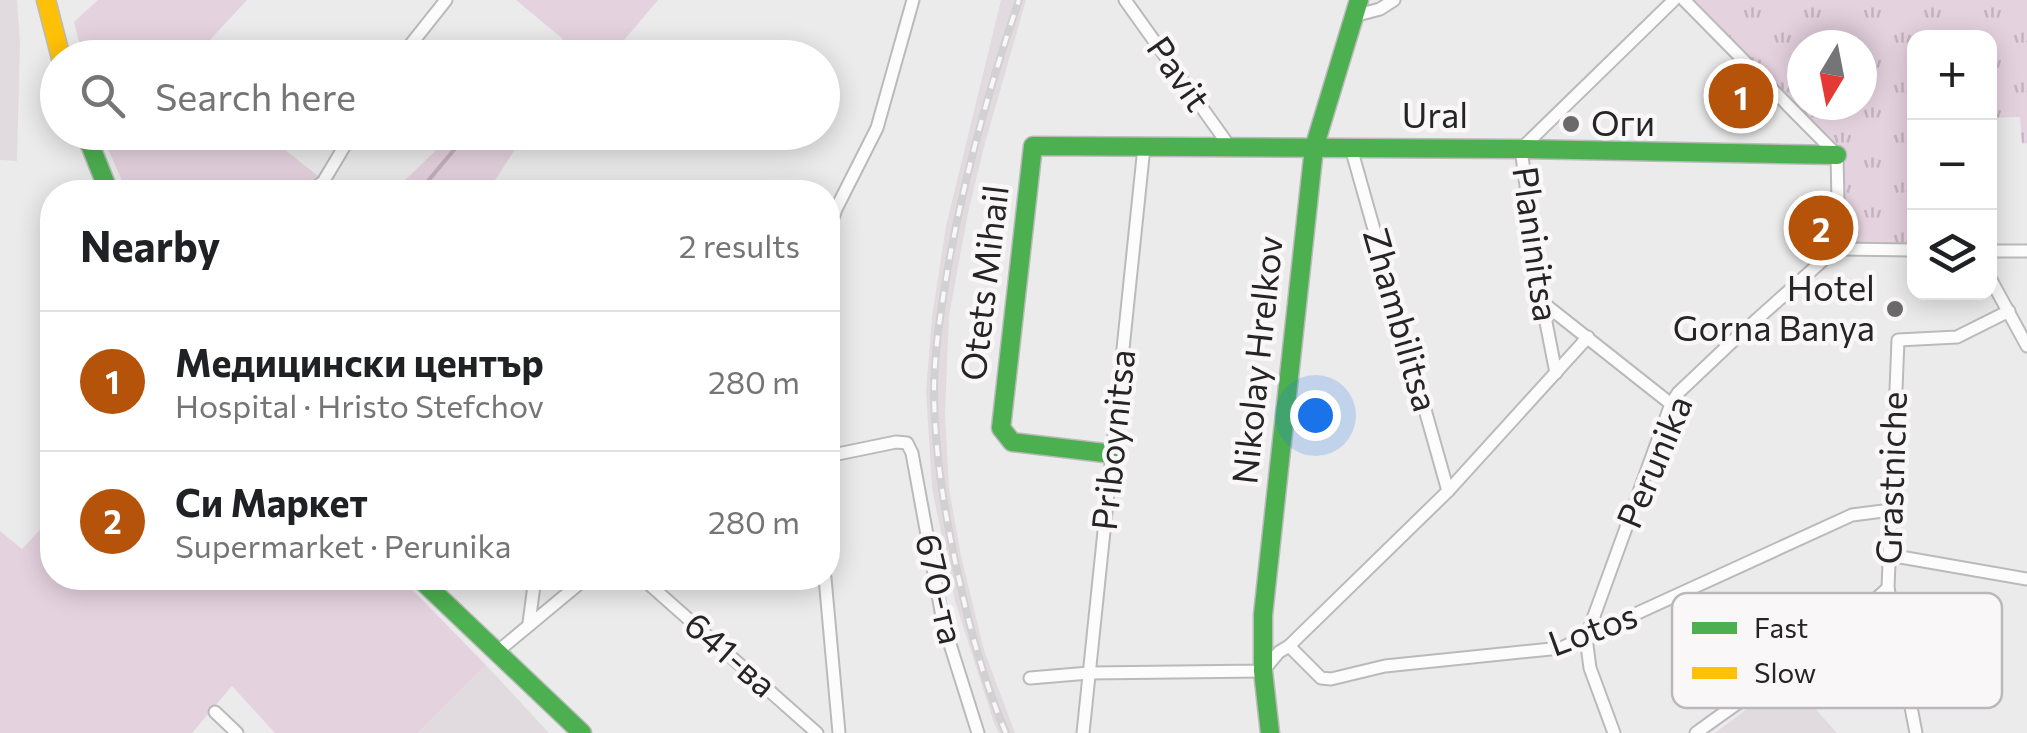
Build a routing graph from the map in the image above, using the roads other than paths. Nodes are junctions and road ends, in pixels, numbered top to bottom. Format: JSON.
{"nodes":[{"id":1,"x":46,"y":0,"type":"edge"},
{"id":2,"x":446,"y":0,"type":"edge"},
{"id":3,"x":913,"y":0,"type":"edge"},
{"id":4,"x":1125,"y":0,"type":"edge"},
{"id":5,"x":1394,"y":0,"type":"edge"},
{"id":6,"x":1674,"y":0,"type":"edge"},
{"id":7,"x":1684,"y":0,"type":"edge"},
{"id":8,"x":1356,"y":8,"type":"edge"},
{"id":9,"x":56,"y":40,"type":"edge"},
{"id":10,"x":414,"y":40,"type":"edge"},
{"id":11,"x":1034,"y":146,"type":"joint"},
{"id":12,"x":1144,"y":147,"type":"junction"},
{"id":13,"x":1230,"y":148,"type":"junction"},
{"id":14,"x":1314,"y":148,"type":"junction"},
{"id":15,"x":1351,"y":148,"type":"junction"},
{"id":16,"x":1521,"y":149,"type":"junction"},
{"id":17,"x":92,"y":150,"type":"edge"},
{"id":18,"x":342,"y":150,"type":"edge"},
{"id":19,"x":1837,"y":155,"type":"junction"},
{"id":20,"x":104,"y":180,"type":"edge"},
{"id":21,"x":324,"y":180,"type":"edge"},
{"id":22,"x":840,"y":194,"type":"edge"},
{"id":23,"x":1839,"y":249,"type":"junction"},
{"id":24,"x":1907,"y":250,"type":"edge"},
{"id":25,"x":1997,"y":250,"type":"edge"},
{"id":26,"x":2027,"y":251,"type":"edge"},
{"id":27,"x":1997,"y":290,"type":"edge"},
{"id":28,"x":1542,"y":302,"type":"junction"},
{"id":29,"x":2009,"y":311,"type":"junction"},
{"id":30,"x":1588,"y":338,"type":"junction"},
{"id":31,"x":2027,"y":346,"type":"edge"},
{"id":32,"x":1556,"y":372,"type":"junction"},
{"id":33,"x":1671,"y":404,"type":"junction"},
{"id":34,"x":840,"y":454,"type":"edge"},
{"id":35,"x":1113,"y":454,"type":"junction"},
{"id":36,"x":1448,"y":491,"type":"junction"},
{"id":37,"x":1891,"y":510,"type":"junction"},
{"id":38,"x":1889,"y":556,"type":"junction"},
{"id":39,"x":2027,"y":579,"type":"edge"},
{"id":40,"x":1888,"y":588,"type":"junction"},
{"id":41,"x":432,"y":590,"type":"edge"},
{"id":42,"x":533,"y":590,"type":"edge"},
{"id":43,"x":571,"y":590,"type":"edge"},
{"id":44,"x":656,"y":590,"type":"edge"},
{"id":45,"x":826,"y":590,"type":"edge"},
{"id":46,"x":1683,"y":593,"type":"edge"},
{"id":47,"x":1883,"y":593,"type":"edge"},
{"id":48,"x":1889,"y":593,"type":"edge"},
{"id":49,"x":1672,"y":598,"type":"edge"},
{"id":50,"x":529,"y":623,"type":"junction"},
{"id":51,"x":1586,"y":638,"type":"junction"},
{"id":52,"x":1290,"y":646,"type":"junction"},
{"id":53,"x":497,"y":652,"type":"junction"},
{"id":54,"x":1263,"y":671,"type":"junction"},
{"id":55,"x":1090,"y":673,"type":"junction"},
{"id":56,"x":1030,"y":678,"type":"dead end"},
{"id":57,"x":1730,"y":708,"type":"edge"},
{"id":58,"x":1911,"y":708,"type":"edge"},
{"id":59,"x":215,"y":712,"type":"dead end"},
{"id":60,"x":237,"y":733,"type":"edge"},
{"id":61,"x":582,"y":733,"type":"edge"},
{"id":62,"x":817,"y":733,"type":"edge"},
{"id":63,"x":838,"y":733,"type":"edge"},
{"id":64,"x":978,"y":733,"type":"edge"},
{"id":65,"x":1083,"y":733,"type":"edge"},
{"id":66,"x":1270,"y":733,"type":"edge"},
{"id":67,"x":1614,"y":733,"type":"edge"},
{"id":68,"x":1696,"y":733,"type":"edge"},
{"id":69,"x":1916,"y":733,"type":"edge"}],
"edges":[{"from":1,"to":9,"type":"main road"},
{"from":2,"to":10,"type":"street"},
{"from":3,"to":22,"type":"street"},
{"from":4,"to":13,"type":"street","name":"Pavit"},
{"from":5,"to":8,"type":"street"},
{"from":6,"to":16,"type":"street","name":"Planinitsa"},
{"from":7,"to":19,"type":"street"},
{"from":8,"to":14,"type":"main road","name":"Nikolay Hrelkov"},
{"from":11,"to":12,"type":"main road","name":"Ural"},
{"from":11,"to":35,"type":"main road","name":"Otets Mihail"},
{"from":12,"to":13,"type":"main road","name":"Ural"},
{"from":12,"to":35,"type":"street","name":"Priboynitsa"},
{"from":13,"to":14,"type":"main road","name":"Ural"},
{"from":14,"to":15,"type":"main road","name":"Ural"},
{"from":14,"to":54,"type":"main road","name":"Nikolay Hrelkov"},
{"from":15,"to":16,"type":"main road","name":"Ural"},
{"from":15,"to":36,"type":"street","name":"Zhambilitsa"},
{"from":16,"to":19,"type":"main road","name":"Ural"},
{"from":16,"to":28,"type":"street","name":"Planinitsa"},
{"from":17,"to":20,"type":"main road"},
{"from":18,"to":21,"type":"street"},
{"from":19,"to":23,"type":"street"},
{"from":23,"to":24,"type":"street"},
{"from":23,"to":33,"type":"street","name":"Perunika"},
{"from":25,"to":26,"type":"street"},
{"from":27,"to":29,"type":"street"},
{"from":28,"to":30,"type":"street"},
{"from":28,"to":32,"type":"street","name":"Planinitsa"},
{"from":29,"to":31,"type":"street"},
{"from":29,"to":37,"type":"street","name":"Grastniche"},
{"from":30,"to":32,"type":"street","name":"Planinitsa"},
{"from":30,"to":33,"type":"street"},
{"from":32,"to":36,"type":"street","name":"Planinitsa"},
{"from":33,"to":51,"type":"street","name":"Perunika"},
{"from":34,"to":64,"type":"street","name":"670-та"},
{"from":35,"to":55,"type":"street","name":"Priboynitsa"},
{"from":36,"to":52,"type":"street","name":"Planinitsa"},
{"from":37,"to":38,"type":"street","name":"Grastniche"},
{"from":37,"to":46,"type":"street","name":"Lotos"},
{"from":38,"to":39,"type":"street"},
{"from":38,"to":40,"type":"street","name":"Grastniche"},
{"from":40,"to":47,"type":"street"},
{"from":40,"to":48,"type":"street","name":"Grastniche"},
{"from":41,"to":53,"type":"main road"},
{"from":42,"to":50,"type":"street"},
{"from":43,"to":50,"type":"street"},
{"from":44,"to":62,"type":"street","name":"641-ва"},
{"from":45,"to":63,"type":"street"},
{"from":49,"to":51,"type":"street","name":"Lotos"},
{"from":50,"to":53,"type":"street"},
{"from":51,"to":52,"type":"street","name":"Lotos"},
{"from":51,"to":67,"type":"street"},
{"from":52,"to":54,"type":"street","name":"Planinitsa"},
{"from":53,"to":61,"type":"main road"},
{"from":54,"to":55,"type":"street"},
{"from":54,"to":66,"type":"main road","name":"Nikolay Hrelkov"},
{"from":55,"to":56,"type":"street"},
{"from":55,"to":65,"type":"street","name":"Priboynitsa"},
{"from":57,"to":68,"type":"street"},
{"from":58,"to":69,"type":"street","name":"Grastniche"},
{"from":59,"to":60,"type":"street"}]}
